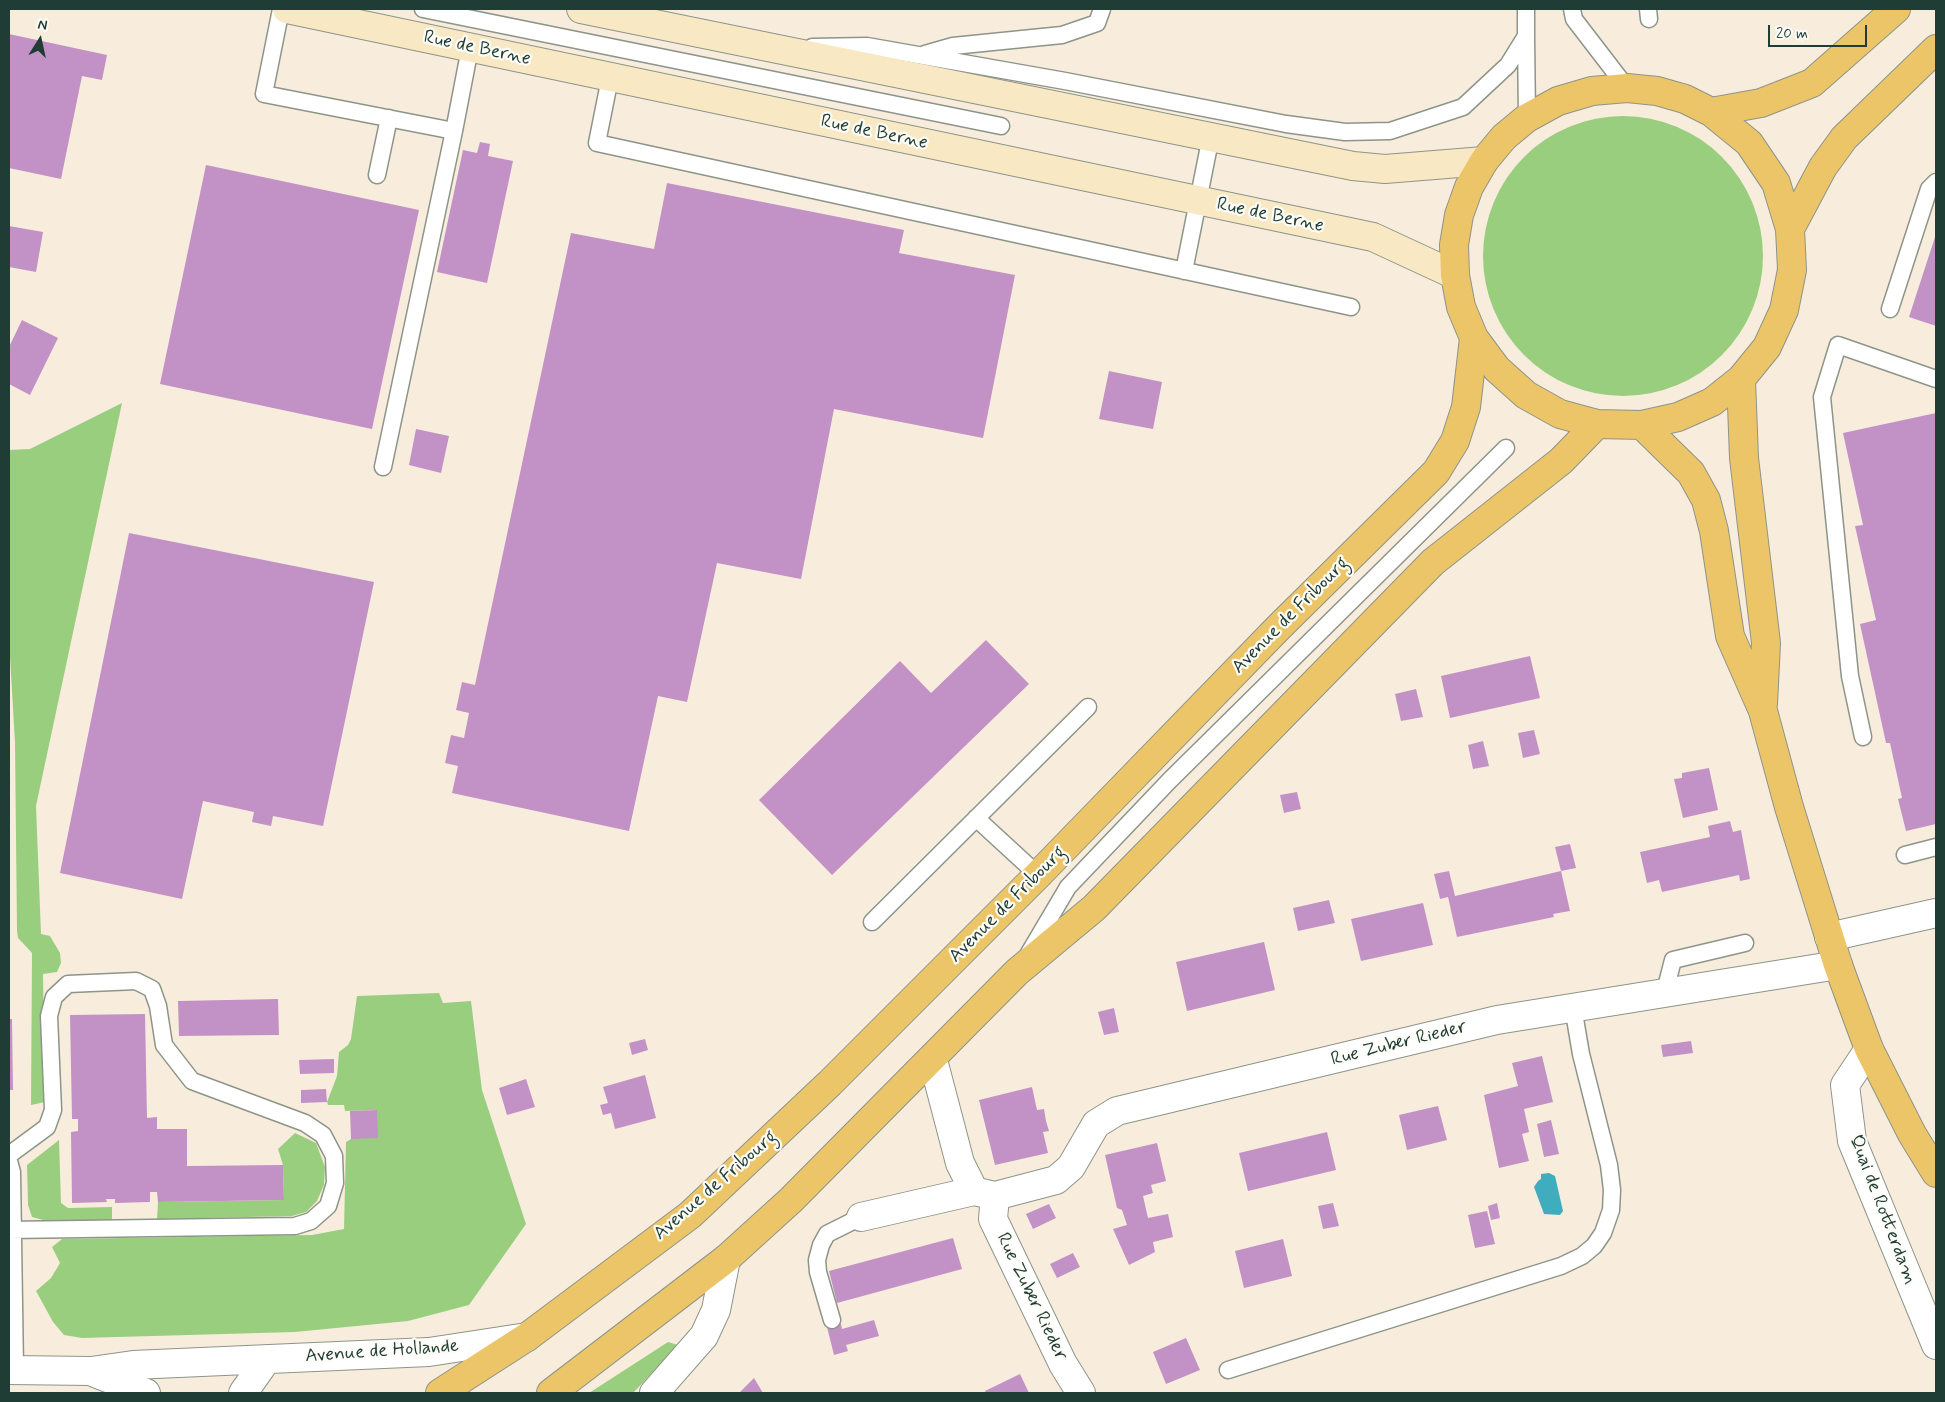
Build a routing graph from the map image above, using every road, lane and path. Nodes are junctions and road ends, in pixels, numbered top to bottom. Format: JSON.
{"nodes":[{"id":1,"x":281,"y":9,"type":"edge"},
{"id":2,"x":287,"y":9,"type":"edge"},
{"id":3,"x":423,"y":9,"type":"edge"},
{"id":4,"x":581,"y":9,"type":"edge"},
{"id":5,"x":1102,"y":9,"type":"edge"},
{"id":6,"x":1526,"y":9,"type":"edge"},
{"id":7,"x":1572,"y":9,"type":"edge"},
{"id":8,"x":1896,"y":9,"type":"edge"},
{"id":9,"x":1526,"y":36,"type":"junction"},
{"id":10,"x":470,"y":48,"type":"junction"},
{"id":11,"x":771,"y":48,"type":"junction"},
{"id":12,"x":1936,"y":49,"type":"edge"},
{"id":13,"x":922,"y":55,"type":"junction"},
{"id":14,"x":610,"y":78,"type":"junction"},
{"id":15,"x":1627,"y":88,"type":"junction"},
{"id":16,"x":1711,"y":112,"type":"junction"},
{"id":17,"x":389,"y":118,"type":"junction"},
{"id":18,"x":1527,"y":118,"type":"junction"},
{"id":19,"x":1001,"y":126,"type":"dead end"},
{"id":20,"x":454,"y":131,"type":"junction"},
{"id":21,"x":1211,"y":136,"type":"junction"},
{"id":22,"x":1484,"y":160,"type":"junction"},
{"id":23,"x":377,"y":174,"type":"dead end"},
{"id":24,"x":1936,"y":182,"type":"edge"},
{"id":25,"x":1197,"y":201,"type":"junction"},
{"id":26,"x":1790,"y":229,"type":"junction"},
{"id":27,"x":1184,"y":271,"type":"junction"},
{"id":28,"x":1455,"y":275,"type":"junction"},
{"id":29,"x":1351,"y":307,"type":"dead end"},
{"id":30,"x":1890,"y":309,"type":"dead end"},
{"id":31,"x":1474,"y":338,"type":"junction"},
{"id":32,"x":1741,"y":379,"type":"junction"},
{"id":33,"x":1936,"y":379,"type":"edge"},
{"id":34,"x":1597,"y":424,"type":"junction"},
{"id":35,"x":1642,"y":425,"type":"junction"},
{"id":36,"x":1506,"y":448,"type":"dead end"},
{"id":37,"x":383,"y":467,"type":"dead end"},
{"id":38,"x":1088,"y":707,"type":"dead end"},
{"id":39,"x":1763,"y":711,"type":"junction"},
{"id":40,"x":1863,"y":737,"type":"dead end"},
{"id":41,"x":976,"y":818,"type":"junction"},
{"id":42,"x":1936,"y":847,"type":"edge"},
{"id":43,"x":1905,"y":855,"type":"dead end"},
{"id":44,"x":1038,"y":875,"type":"junction"},
{"id":45,"x":1936,"y":913,"type":"edge"},
{"id":46,"x":872,"y":922,"type":"dead end"},
{"id":47,"x":1829,"y":937,"type":"junction"},
{"id":48,"x":1745,"y":943,"type":"dead end"},
{"id":49,"x":1838,"y":965,"type":"junction"},
{"id":50,"x":1017,"y":972,"type":"junction"},
{"id":51,"x":1665,"y":992,"type":"junction"},
{"id":52,"x":1573,"y":1007,"type":"junction"},
{"id":53,"x":1869,"y":1049,"type":"junction"},
{"id":54,"x":933,"y":1060,"type":"junction"},
{"id":55,"x":9,"y":1155,"type":"edge"},
{"id":56,"x":9,"y":1161,"type":"edge"},
{"id":57,"x":1936,"y":1174,"type":"edge"},
{"id":58,"x":984,"y":1194,"type":"junction"},
{"id":59,"x":861,"y":1218,"type":"joint"},
{"id":60,"x":11,"y":1230,"type":"edge"},
{"id":61,"x":726,"y":1259,"type":"junction"},
{"id":62,"x":832,"y":1320,"type":"dead end"},
{"id":63,"x":527,"y":1336,"type":"junction"},
{"id":64,"x":1936,"y":1345,"type":"edge"},
{"id":65,"x":267,"y":1359,"type":"junction"},
{"id":66,"x":12,"y":1370,"type":"edge"},
{"id":67,"x":1228,"y":1370,"type":"dead end"},
{"id":68,"x":91,"y":1371,"type":"junction"},
{"id":69,"x":146,"y":1393,"type":"edge"},
{"id":70,"x":243,"y":1393,"type":"edge"},
{"id":71,"x":440,"y":1393,"type":"edge"},
{"id":72,"x":551,"y":1393,"type":"edge"},
{"id":73,"x":654,"y":1393,"type":"edge"},
{"id":74,"x":1081,"y":1393,"type":"edge"}],
"edges":[{"from":1,"to":17,"type":"lane"},
{"from":2,"to":10,"type":"main road","name":"Rue de Berne"},
{"from":3,"to":19,"type":"lane"},
{"from":4,"to":11,"type":"main road"},
{"from":5,"to":13,"type":"lane"},
{"from":6,"to":9,"type":"lane"},
{"from":7,"to":15,"type":"lane"},
{"from":8,"to":16,"type":"main road"},
{"from":9,"to":13,"type":"lane"},
{"from":9,"to":18,"type":"lane"},
{"from":10,"to":14,"type":"main road","name":"Rue de Berne"},
{"from":10,"to":20,"type":"lane"},
{"from":11,"to":13,"type":"lane"},
{"from":11,"to":21,"type":"main road"},
{"from":12,"to":26,"type":"main road"},
{"from":14,"to":25,"type":"main road","name":"Rue de Berne"},
{"from":14,"to":27,"type":"lane"},
{"from":15,"to":16,"type":"main road"},
{"from":15,"to":18,"type":"main road"},
{"from":16,"to":26,"type":"main road"},
{"from":17,"to":20,"type":"lane"},
{"from":17,"to":23,"type":"lane"},
{"from":18,"to":22,"type":"main road"},
{"from":20,"to":37,"type":"lane"},
{"from":21,"to":22,"type":"main road"},
{"from":21,"to":25,"type":"lane"},
{"from":22,"to":28,"type":"main road"},
{"from":24,"to":30,"type":"lane"},
{"from":25,"to":27,"type":"lane"},
{"from":25,"to":28,"type":"main road","name":"Rue de Berne"},
{"from":26,"to":32,"type":"main road"},
{"from":27,"to":29,"type":"lane"},
{"from":28,"to":31,"type":"main road"},
{"from":31,"to":34,"type":"main road"},
{"from":31,"to":44,"type":"main road","name":"Avenue de Fribourg"},
{"from":32,"to":35,"type":"main road"},
{"from":32,"to":39,"type":"main road"},
{"from":33,"to":40,"type":"lane"},
{"from":34,"to":35,"type":"main road"},
{"from":34,"to":50,"type":"main road"},
{"from":35,"to":39,"type":"main road"},
{"from":36,"to":50,"type":"lane"},
{"from":38,"to":41,"type":"lane"},
{"from":39,"to":47,"type":"main road"},
{"from":41,"to":44,"type":"lane"},
{"from":41,"to":46,"type":"lane"},
{"from":42,"to":43,"type":"lane"},
{"from":44,"to":63,"type":"main road","name":"Avenue de Fribourg"},
{"from":45,"to":47,"type":"street"},
{"from":47,"to":49,"type":"main road"},
{"from":48,"to":51,"type":"lane"},
{"from":49,"to":51,"type":"street","name":"Rue Zuber Rieder"},
{"from":49,"to":53,"type":"main road"},
{"from":50,"to":54,"type":"main road"},
{"from":51,"to":52,"type":"street","name":"Rue Zuber Rieder"},
{"from":52,"to":58,"type":"street","name":"Rue Zuber Rieder"},
{"from":52,"to":67,"type":"lane"},
{"from":53,"to":57,"type":"main road"},
{"from":53,"to":64,"type":"street","name":"Quai de Rotterdam"},
{"from":54,"to":58,"type":"street"},
{"from":54,"to":61,"type":"main road"},
{"from":55,"to":60,"type":"lane"},
{"from":56,"to":60,"type":"lane"},
{"from":58,"to":59,"type":"street","name":"Rue Zuber Rieder"},
{"from":58,"to":74,"type":"street","name":"Rue Zuber Rieder"},
{"from":59,"to":62,"type":"lane"},
{"from":60,"to":66,"type":"lane"},
{"from":61,"to":72,"type":"main road"},
{"from":61,"to":73,"type":"street"},
{"from":63,"to":65,"type":"street","name":"Avenue de Hollande"},
{"from":63,"to":71,"type":"main road","name":"Avenue de Fribourg"},
{"from":65,"to":68,"type":"street","name":"Avenue de Hollande"},
{"from":65,"to":70,"type":"street"},
{"from":66,"to":68,"type":"street","name":"Avenue de Hollande"},
{"from":68,"to":69,"type":"street","name":"Avenue de Hollande"}]}
